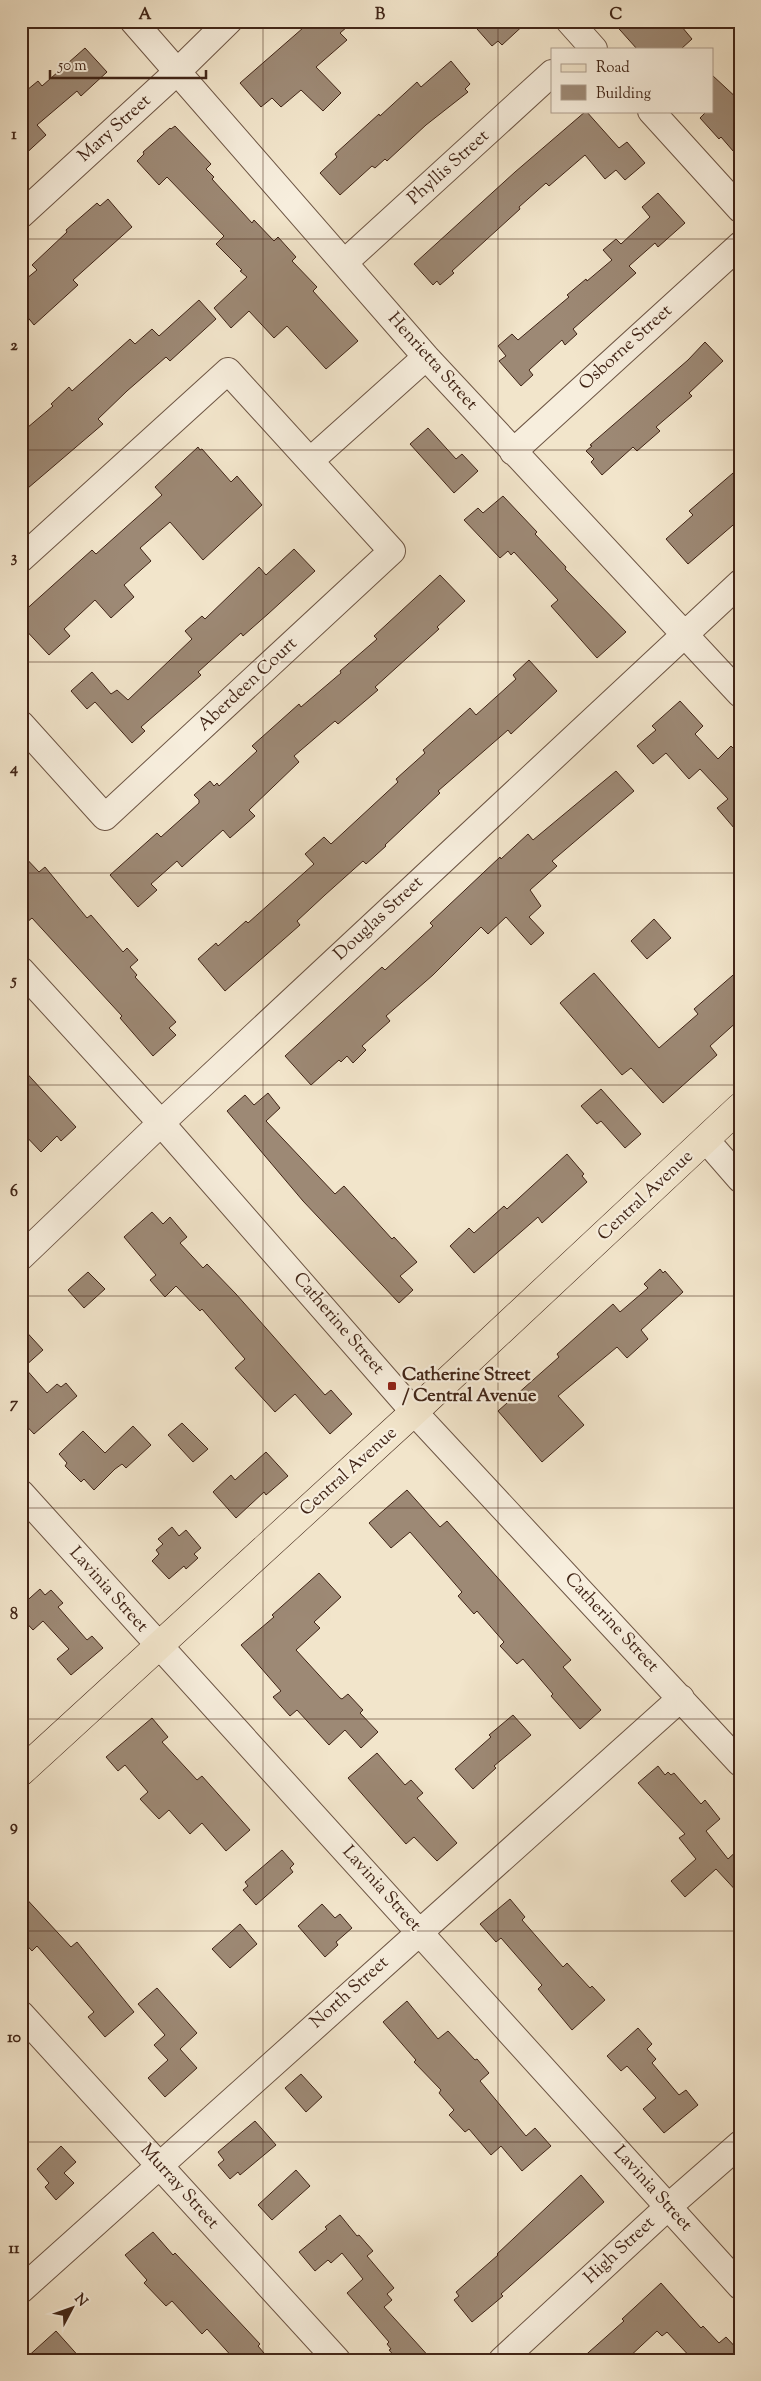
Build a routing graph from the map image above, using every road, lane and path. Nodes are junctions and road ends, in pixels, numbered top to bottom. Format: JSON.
{"nodes":[{"id":1,"x":132,"y":21,"type":"edge"},
{"id":2,"x":229,"y":21,"type":"edge"},
{"id":3,"x":569,"y":21,"type":"edge"},
{"id":4,"x":587,"y":46,"type":"edge"},
{"id":5,"x":178,"y":72,"type":"junction"},
{"id":6,"x":551,"y":74,"type":"edge"},
{"id":7,"x":652,"y":112,"type":"edge"},
{"id":8,"x":740,"y":209,"type":"edge"},
{"id":9,"x":21,"y":215,"type":"edge"},
{"id":10,"x":740,"y":245,"type":"edge"},
{"id":11,"x":345,"y":262,"type":"junction"},
{"id":12,"x":426,"y":357,"type":"junction"},
{"id":13,"x":513,"y":452,"type":"junction"},
{"id":14,"x":310,"y":461,"type":"junction"},
{"id":15,"x":21,"y":559,"type":"edge"},
{"id":16,"x":740,"y":583,"type":"edge"},
{"id":17,"x":684,"y":634,"type":"junction"},
{"id":18,"x":740,"y":694,"type":"edge"},
{"id":19,"x":21,"y":724,"type":"edge"},
{"id":20,"x":21,"y":970,"type":"edge"},
{"id":21,"x":740,"y":1107,"type":"edge"},
{"id":22,"x":161,"y":1123,"type":"junction"},
{"id":23,"x":706,"y":1140,"type":"junction"},
{"id":24,"x":740,"y":1178,"type":"edge"},
{"id":25,"x":21,"y":1257,"type":"edge"},
{"id":26,"x":414,"y":1412,"type":"junction"},
{"id":27,"x":21,"y":1493,"type":"edge"},
{"id":28,"x":158,"y":1646,"type":"junction"},
{"id":29,"x":681,"y":1698,"type":"junction"},
{"id":30,"x":740,"y":1763,"type":"edge"},
{"id":31,"x":21,"y":1772,"type":"edge"},
{"id":32,"x":419,"y":1931,"type":"junction"},
{"id":33,"x":21,"y":2014,"type":"edge"},
{"id":34,"x":740,"y":2144,"type":"edge"},
{"id":35,"x":160,"y":2166,"type":"junction"},
{"id":36,"x":668,"y":2207,"type":"junction"},
{"id":37,"x":740,"y":2286,"type":"edge"},
{"id":38,"x":21,"y":2290,"type":"edge"},
{"id":39,"x":337,"y":2360,"type":"edge"},
{"id":40,"x":502,"y":2360,"type":"edge"}],
"edges":[{"from":1,"to":5,"type":"street","name":"Henrietta Street"},
{"from":2,"to":5,"type":"street","name":"Mary Street"},
{"from":3,"to":4,"type":"street"},
{"from":5,"to":9,"type":"street","name":"Mary Street"},
{"from":5,"to":11,"type":"street","name":"Henrietta Street"},
{"from":6,"to":11,"type":"street","name":"Phyllis Street"},
{"from":7,"to":8,"type":"street"},
{"from":10,"to":13,"type":"street","name":"Osborne Street"},
{"from":11,"to":12,"type":"street","name":"Henrietta Street"},
{"from":12,"to":13,"type":"street","name":"Henrietta Street"},
{"from":12,"to":14,"type":"street"},
{"from":13,"to":17,"type":"street","name":"Henrietta Street"},
{"from":14,"to":15,"type":"street","name":"Aberdeen Court"},
{"from":14,"to":19,"type":"street","name":"Aberdeen Court"},
{"from":16,"to":17,"type":"street","name":"Douglas Street"},
{"from":17,"to":18,"type":"street","name":"Henrietta Street"},
{"from":17,"to":22,"type":"street","name":"Douglas Street"},
{"from":20,"to":22,"type":"street","name":"Catherine Street"},
{"from":21,"to":23,"type":"main road","name":"Central Avenue"},
{"from":22,"to":25,"type":"street","name":"Douglas Street"},
{"from":22,"to":26,"type":"street","name":"Catherine Street"},
{"from":23,"to":24,"type":"street"},
{"from":23,"to":26,"type":"main road","name":"Central Avenue"},
{"from":26,"to":28,"type":"main road","name":"Central Avenue"},
{"from":26,"to":29,"type":"street","name":"Catherine Street"},
{"from":27,"to":28,"type":"street","name":"Lavinia Street"},
{"from":28,"to":31,"type":"main road","name":"Central Avenue"},
{"from":28,"to":32,"type":"street","name":"Lavinia Street"},
{"from":29,"to":30,"type":"street","name":"Catherine Street"},
{"from":29,"to":32,"type":"street","name":"North Street"},
{"from":32,"to":35,"type":"street","name":"North Street"},
{"from":32,"to":36,"type":"street","name":"Lavinia Street"},
{"from":33,"to":35,"type":"street","name":"Murray Street"},
{"from":34,"to":36,"type":"street","name":"High Street"},
{"from":35,"to":38,"type":"street","name":"North Street"},
{"from":35,"to":39,"type":"street","name":"Murray Street"},
{"from":36,"to":37,"type":"street","name":"Lavinia Street"},
{"from":36,"to":40,"type":"street","name":"High Street"}]}
